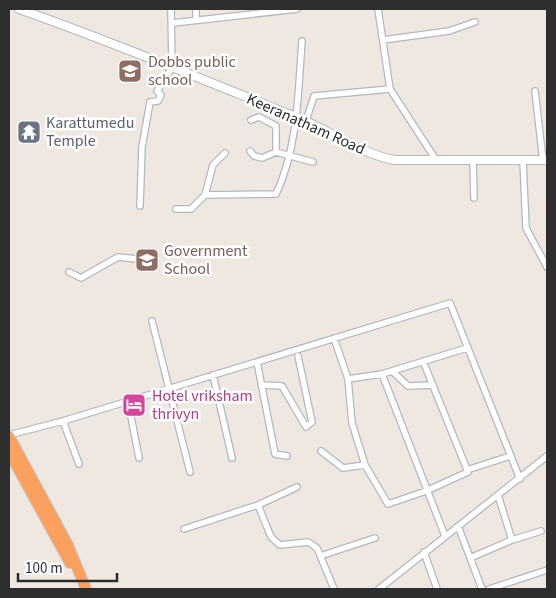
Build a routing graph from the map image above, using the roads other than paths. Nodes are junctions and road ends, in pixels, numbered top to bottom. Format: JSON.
{"nodes":[{"id":1,"x":19,"y":9,"type":"edge"},
{"id":2,"x":171,"y":9,"type":"edge"},
{"id":3,"x":196,"y":9,"type":"edge"},
{"id":4,"x":220,"y":9,"type":"edge"},
{"id":5,"x":292,"y":9,"type":"edge"},
{"id":6,"x":297,"y":9,"type":"edge"},
{"id":7,"x":378,"y":9,"type":"edge"},
{"id":8,"x":267,"y":10,"type":"edge"},
{"id":9,"x":244,"y":11,"type":"edge"},
{"id":10,"x":221,"y":16,"type":"junction"},
{"id":11,"x":196,"y":19,"type":"junction"},
{"id":12,"x":475,"y":22,"type":"dead end"},
{"id":13,"x":173,"y":23,"type":"junction"},
{"id":14,"x":383,"y":40,"type":"junction"},
{"id":15,"x":302,"y":41,"type":"dead end"},
{"id":16,"x":172,"y":68,"type":"junction"},
{"id":17,"x":390,"y":89,"type":"junction"},
{"id":18,"x":535,"y":91,"type":"dead end"},
{"id":19,"x":296,"y":117,"type":"junction"},
{"id":20,"x":251,"y":120,"type":"dead end"},
{"id":21,"x":306,"y":121,"type":"junction"},
{"id":22,"x":250,"y":151,"type":"dead end"},
{"id":23,"x":276,"y":152,"type":"junction"},
{"id":24,"x":225,"y":153,"type":"dead end"},
{"id":25,"x":288,"y":156,"type":"junction"},
{"id":26,"x":436,"y":160,"type":"junction"},
{"id":27,"x":472,"y":161,"type":"junction"},
{"id":28,"x":545,"y":161,"type":"edge"},
{"id":29,"x":313,"y":162,"type":"dead end"},
{"id":30,"x":523,"y":162,"type":"junction"},
{"id":31,"x":206,"y":195,"type":"junction"},
{"id":32,"x":474,"y":198,"type":"dead end"},
{"id":33,"x":140,"y":206,"type":"dead end"},
{"id":34,"x":176,"y":209,"type":"dead end"},
{"id":35,"x":138,"y":258,"type":"dead end"},
{"id":36,"x":547,"y":267,"type":"edge"},
{"id":37,"x":69,"y":272,"type":"dead end"},
{"id":38,"x":152,"y":321,"type":"dead end"},
{"id":39,"x":334,"y":338,"type":"junction"},
{"id":40,"x":467,"y":348,"type":"junction"},
{"id":41,"x":298,"y":356,"type":"dead end"},
{"id":42,"x":423,"y":361,"type":"junction"},
{"id":43,"x":257,"y":362,"type":"junction"},
{"id":44,"x":392,"y":371,"type":"junction"},
{"id":45,"x":382,"y":374,"type":"junction"},
{"id":46,"x":213,"y":375,"type":"junction"},
{"id":47,"x":348,"y":379,"type":"junction"},
{"id":48,"x":262,"y":385,"type":"junction"},
{"id":49,"x":433,"y":386,"type":"junction"},
{"id":50,"x":169,"y":389,"type":"junction"},
{"id":51,"x":128,"y":401,"type":"junction"},
{"id":52,"x":63,"y":421,"type":"junction"},
{"id":53,"x":9,"y":436,"type":"edge"},
{"id":54,"x":321,"y":451,"type":"dead end"},
{"id":55,"x":287,"y":456,"type":"dead end"},
{"id":56,"x":510,"y":456,"type":"junction"},
{"id":57,"x":547,"y":456,"type":"edge"},
{"id":58,"x":10,"y":457,"type":"edge"},
{"id":59,"x":139,"y":458,"type":"dead end"},
{"id":60,"x":232,"y":458,"type":"dead end"},
{"id":61,"x":79,"y":464,"type":"dead end"},
{"id":62,"x":365,"y":465,"type":"junction"},
{"id":63,"x":467,"y":470,"type":"junction"},
{"id":64,"x":190,"y":472,"type":"dead end"},
{"id":65,"x":520,"y":479,"type":"junction"},
{"id":66,"x":297,"y":487,"type":"dead end"},
{"id":67,"x":426,"y":491,"type":"junction"},
{"id":68,"x":498,"y":495,"type":"junction"},
{"id":69,"x":258,"y":505,"type":"junction"},
{"id":70,"x":458,"y":526,"type":"junction"},
{"id":71,"x":184,"y":529,"type":"dead end"},
{"id":72,"x":541,"y":531,"type":"dead end"},
{"id":73,"x":445,"y":536,"type":"junction"},
{"id":74,"x":375,"y":538,"type":"dead end"},
{"id":75,"x":512,"y":540,"type":"junction"},
{"id":76,"x":424,"y":552,"type":"junction"},
{"id":77,"x":320,"y":556,"type":"junction"},
{"id":78,"x":470,"y":558,"type":"junction"},
{"id":79,"x":547,"y":570,"type":"edge"},
{"id":80,"x":383,"y":588,"type":"edge"},
{"id":81,"x":334,"y":589,"type":"edge"},
{"id":82,"x":437,"y":589,"type":"edge"},
{"id":83,"x":482,"y":589,"type":"edge"},
{"id":84,"x":489,"y":589,"type":"edge"}],
"edges":[{"from":1,"to":16,"type":"street","name":"Keeranatham Road"},
{"from":2,"to":13,"type":"street"},
{"from":3,"to":11,"type":"street"},
{"from":4,"to":10,"type":"street"},
{"from":5,"to":6,"type":"street"},
{"from":5,"to":8,"type":"street"},
{"from":7,"to":14,"type":"street"},
{"from":8,"to":9,"type":"street"},
{"from":9,"to":10,"type":"street"},
{"from":10,"to":11,"type":"street"},
{"from":11,"to":13,"type":"street"},
{"from":12,"to":14,"type":"street"},
{"from":13,"to":16,"type":"street"},
{"from":14,"to":17,"type":"street"},
{"from":15,"to":19,"type":"street"},
{"from":16,"to":19,"type":"street","name":"Keeranatham Road"},
{"from":16,"to":33,"type":"street"},
{"from":17,"to":21,"type":"street"},
{"from":17,"to":26,"type":"street"},
{"from":18,"to":28,"type":"street"},
{"from":19,"to":21,"type":"street","name":"Keeranatham Road"},
{"from":19,"to":25,"type":"street"},
{"from":20,"to":23,"type":"street"},
{"from":21,"to":26,"type":"street","name":"Keeranatham Road"},
{"from":22,"to":23,"type":"street"},
{"from":23,"to":25,"type":"street"},
{"from":24,"to":31,"type":"street"},
{"from":25,"to":29,"type":"street"},
{"from":25,"to":31,"type":"street"},
{"from":26,"to":27,"type":"street","name":"Keeranatham Road"},
{"from":27,"to":30,"type":"street","name":"Keeranatham Road"},
{"from":27,"to":32,"type":"street"},
{"from":28,"to":30,"type":"street","name":"Keeranatham Road"},
{"from":30,"to":36,"type":"street"},
{"from":31,"to":34,"type":"street"},
{"from":35,"to":37,"type":"street"},
{"from":38,"to":50,"type":"street"},
{"from":39,"to":40,"type":"street"},
{"from":39,"to":43,"type":"street"},
{"from":39,"to":47,"type":"street"},
{"from":40,"to":42,"type":"street"},
{"from":40,"to":56,"type":"street"},
{"from":41,"to":48,"type":"street"},
{"from":42,"to":44,"type":"street"},
{"from":42,"to":49,"type":"street"},
{"from":43,"to":46,"type":"street"},
{"from":43,"to":48,"type":"street"},
{"from":44,"to":45,"type":"street"},
{"from":44,"to":49,"type":"street"},
{"from":45,"to":47,"type":"street"},
{"from":45,"to":67,"type":"street"},
{"from":46,"to":50,"type":"street"},
{"from":46,"to":60,"type":"street"},
{"from":47,"to":62,"type":"street"},
{"from":48,"to":55,"type":"street"},
{"from":49,"to":63,"type":"street"},
{"from":50,"to":51,"type":"street"},
{"from":50,"to":64,"type":"street"},
{"from":51,"to":52,"type":"street"},
{"from":51,"to":59,"type":"street"},
{"from":52,"to":53,"type":"street"},
{"from":52,"to":61,"type":"street"},
{"from":53,"to":58,"type":"highway"},
{"from":54,"to":62,"type":"street"},
{"from":56,"to":63,"type":"street"},
{"from":56,"to":65,"type":"street"},
{"from":57,"to":65,"type":"street"},
{"from":62,"to":67,"type":"street"},
{"from":63,"to":67,"type":"street"},
{"from":65,"to":68,"type":"street"},
{"from":66,"to":69,"type":"street"},
{"from":67,"to":73,"type":"street"},
{"from":68,"to":70,"type":"street"},
{"from":68,"to":75,"type":"street"},
{"from":69,"to":71,"type":"street"},
{"from":69,"to":77,"type":"street"},
{"from":70,"to":73,"type":"street"},
{"from":70,"to":78,"type":"street"},
{"from":72,"to":75,"type":"street"},
{"from":73,"to":76,"type":"street"},
{"from":74,"to":77,"type":"street"},
{"from":75,"to":78,"type":"street"},
{"from":76,"to":80,"type":"street"},
{"from":76,"to":82,"type":"street"},
{"from":77,"to":81,"type":"street"},
{"from":78,"to":83,"type":"street"},
{"from":79,"to":84,"type":"street"}]}
